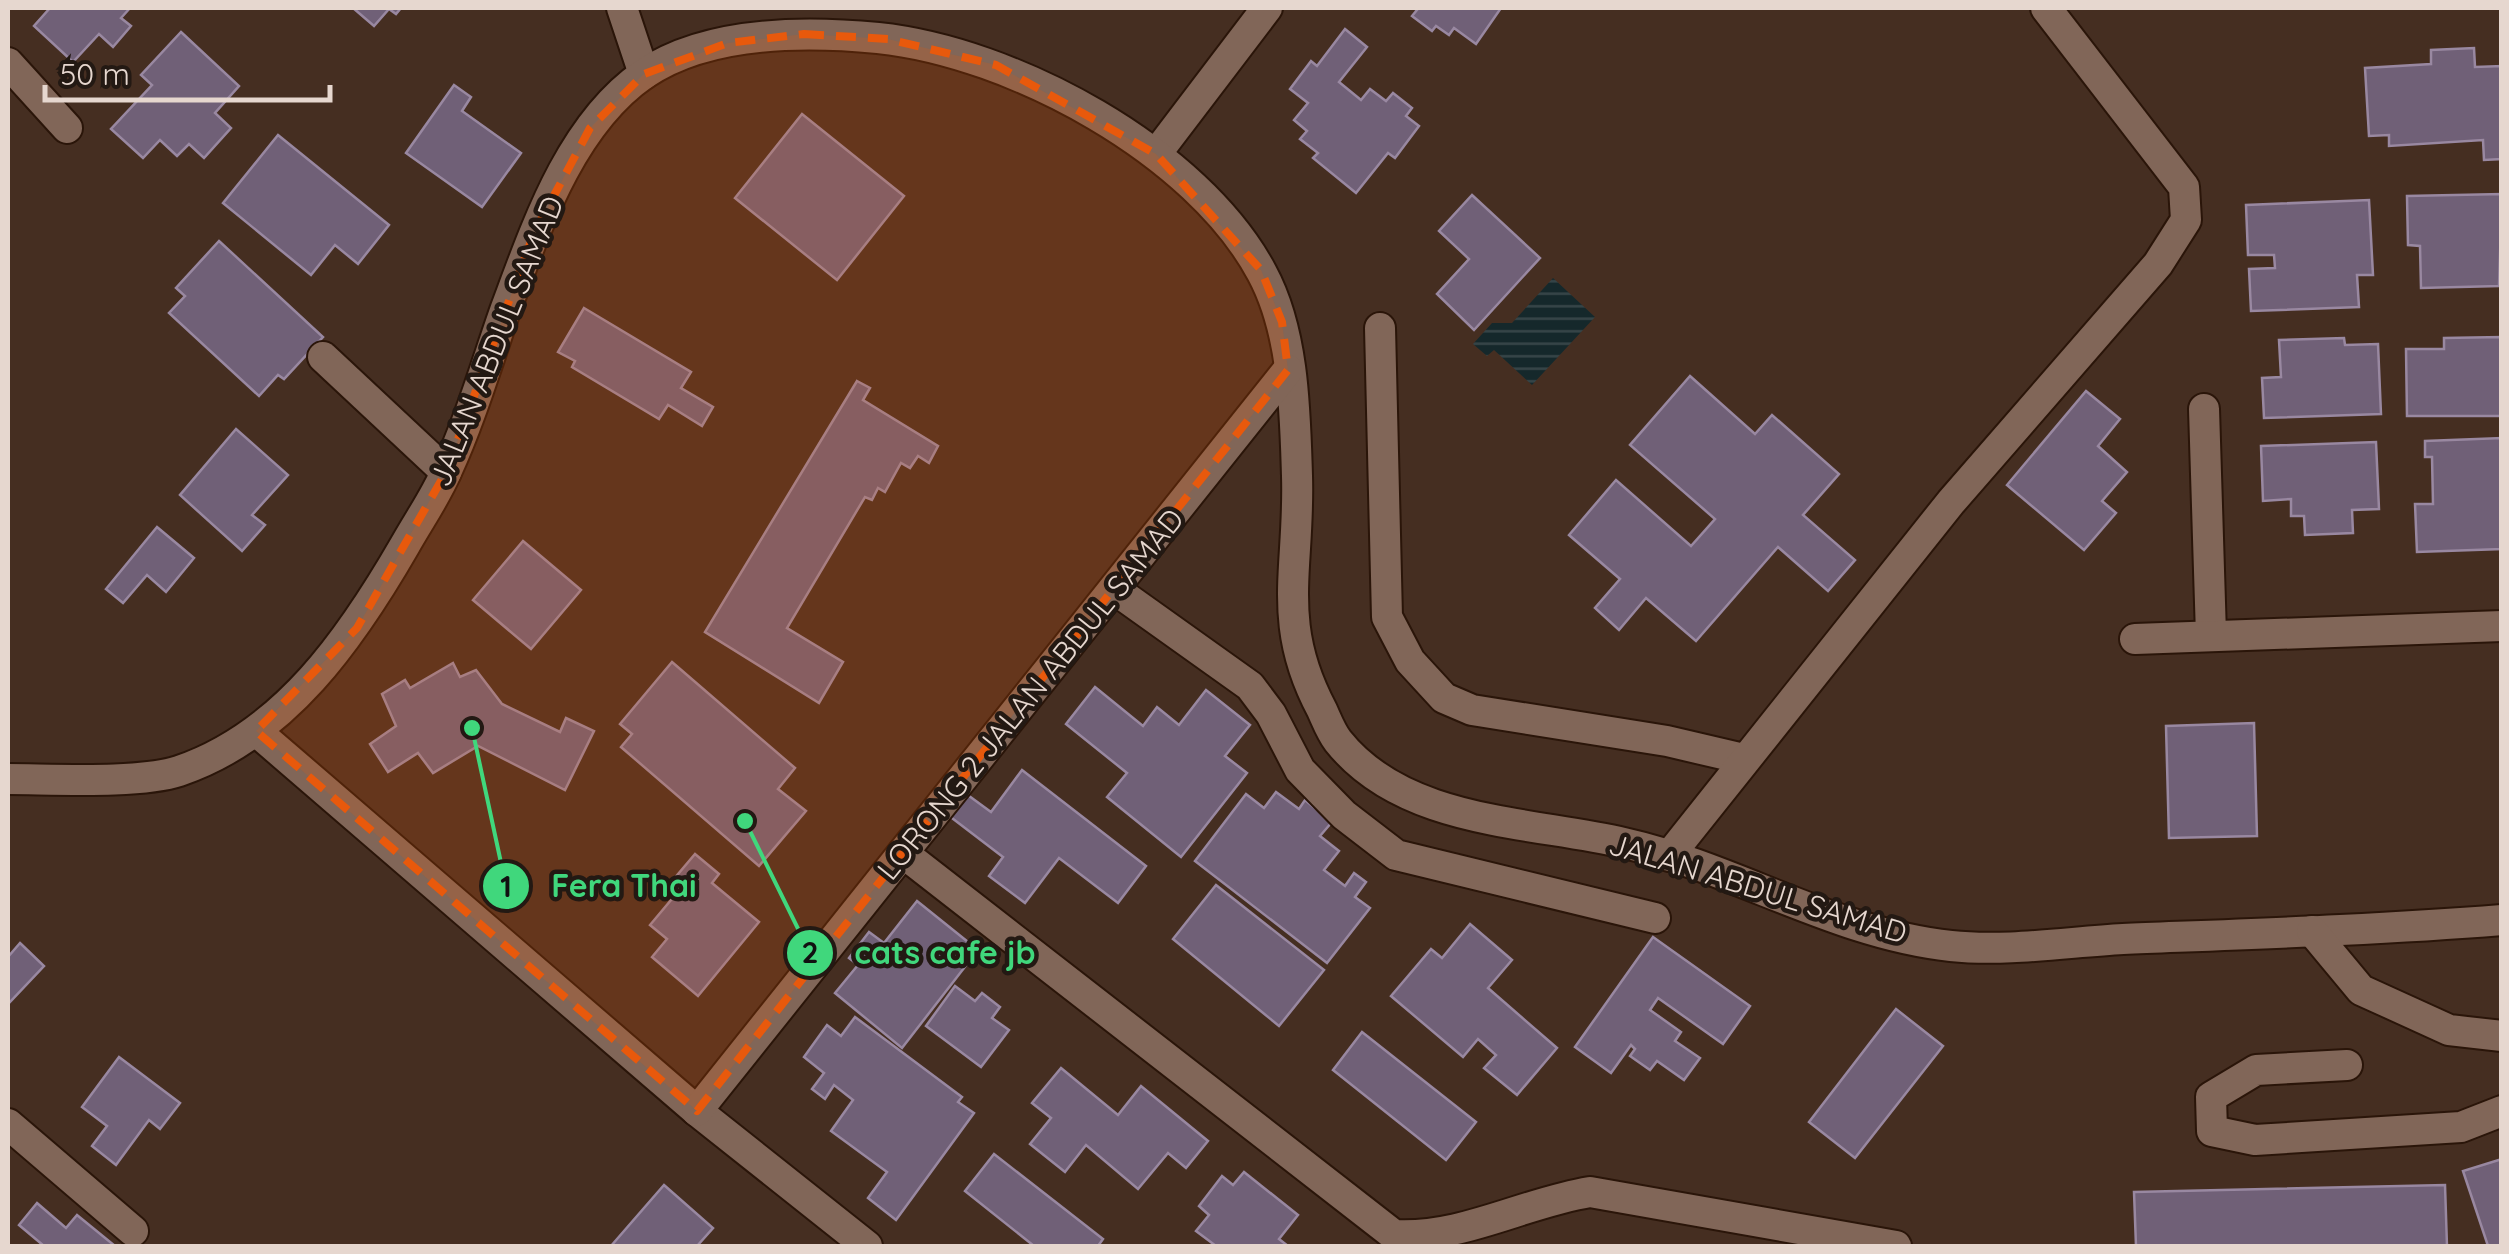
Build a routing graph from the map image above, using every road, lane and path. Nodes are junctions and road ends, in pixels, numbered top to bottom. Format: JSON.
{"nodes":[{"id":1,"x":622,"y":8,"type":"edge"},
{"id":2,"x":1268,"y":8,"type":"edge"},
{"id":3,"x":2046,"y":8,"type":"edge"},
{"id":4,"x":8,"y":63,"type":"edge"},
{"id":5,"x":644,"y":74,"type":"junction"},
{"id":6,"x":67,"y":128,"type":"dead end"},
{"id":7,"x":1156,"y":154,"type":"junction"},
{"id":8,"x":1380,"y":328,"type":"dead end"},
{"id":9,"x":323,"y":357,"type":"dead end"},
{"id":10,"x":1288,"y":370,"type":"junction"},
{"id":11,"x":2204,"y":408,"type":"dead end"},
{"id":12,"x":446,"y":472,"type":"junction"},
{"id":13,"x":1114,"y":589,"type":"junction"},
{"id":14,"x":2502,"y":626,"type":"edge"},
{"id":15,"x":2211,"y":634,"type":"junction"},
{"id":16,"x":2135,"y":639,"type":"dead end"},
{"id":17,"x":256,"y":731,"type":"junction"},
{"id":18,"x":1744,"y":759,"type":"junction"},
{"id":19,"x":8,"y":779,"type":"edge"},
{"id":20,"x":903,"y":852,"type":"junction"},
{"id":21,"x":1669,"y":856,"type":"junction"},
{"id":22,"x":1655,"y":918,"type":"dead end"},
{"id":23,"x":2502,"y":920,"type":"edge"},
{"id":24,"x":2312,"y":931,"type":"junction"},
{"id":25,"x":2502,"y":1036,"type":"edge"},
{"id":26,"x":2348,"y":1065,"type":"dead end"},
{"id":27,"x":2502,"y":1111,"type":"edge"},
{"id":28,"x":697,"y":1112,"type":"junction"},
{"id":29,"x":8,"y":1124,"type":"edge"},
{"id":30,"x":133,"y":1231,"type":"dead end"},
{"id":31,"x":849,"y":1241,"type":"edge"},
{"id":32,"x":1841,"y":1242,"type":"edge"},
{"id":33,"x":1896,"y":1246,"type":"edge"}],
"edges":[{"from":1,"to":5,"type":"street"},
{"from":2,"to":7,"type":"street"},
{"from":3,"to":18,"type":"street"},
{"from":4,"to":6,"type":"street"},
{"from":5,"to":7,"type":"street","name":"JALAN ABDUL SAMAD"},
{"from":5,"to":12,"type":"street","name":"JALAN ABDUL SAMAD"},
{"from":7,"to":10,"type":"street","name":"JALAN ABDUL SAMAD"},
{"from":8,"to":18,"type":"street"},
{"from":9,"to":12,"type":"street"},
{"from":10,"to":13,"type":"street","name":"LORONG 2 JALAN ABDUL SAMAD"},
{"from":10,"to":21,"type":"street","name":"JALAN ABDUL SAMAD"},
{"from":11,"to":15,"type":"street"},
{"from":12,"to":17,"type":"street","name":"JALAN ABDUL SAMAD"},
{"from":13,"to":20,"type":"street","name":"LORONG 2 JALAN ABDUL SAMAD"},
{"from":13,"to":22,"type":"street"},
{"from":14,"to":15,"type":"street"},
{"from":15,"to":16,"type":"street"},
{"from":17,"to":19,"type":"street","name":"JALAN ABDUL SAMAD"},
{"from":17,"to":28,"type":"street"},
{"from":18,"to":21,"type":"street"},
{"from":20,"to":28,"type":"street","name":"LORONG 2 JALAN ABDUL SAMAD"},
{"from":20,"to":32,"type":"street"},
{"from":21,"to":24,"type":"street","name":"JALAN ABDUL SAMAD"},
{"from":23,"to":24,"type":"street","name":"JALAN ABDUL SAMAD"},
{"from":24,"to":25,"type":"street"},
{"from":26,"to":27,"type":"street"},
{"from":28,"to":31,"type":"street"},
{"from":29,"to":30,"type":"street"},
{"from":32,"to":33,"type":"street"}]}
